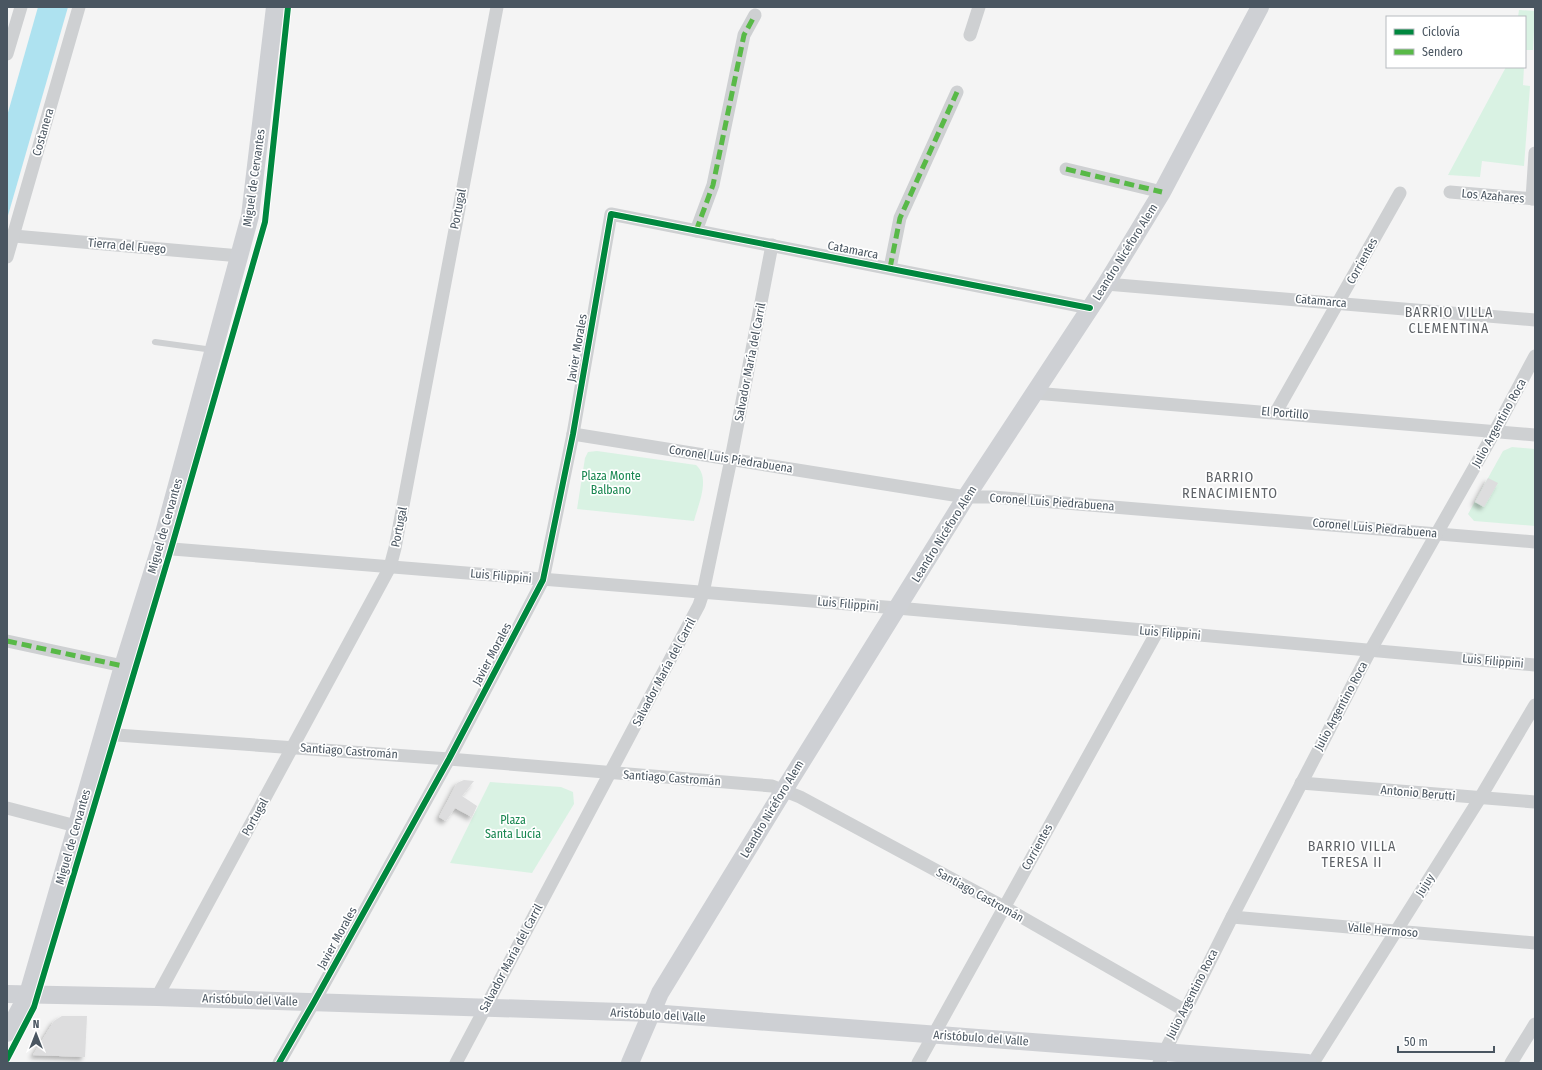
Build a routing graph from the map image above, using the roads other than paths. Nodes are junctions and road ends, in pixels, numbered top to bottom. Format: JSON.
{"nodes":[{"id":1,"x":21,"y":7,"type":"edge"},
{"id":2,"x":79,"y":7,"type":"edge"},
{"id":3,"x":275,"y":7,"type":"edge"},
{"id":4,"x":496,"y":7,"type":"edge"},
{"id":5,"x":979,"y":7,"type":"edge"},
{"id":6,"x":1260,"y":7,"type":"edge"},
{"id":7,"x":755,"y":15,"type":"dead end"},
{"id":8,"x":970,"y":35,"type":"dead end"},
{"id":9,"x":7,"y":54,"type":"edge"},
{"id":10,"x":957,"y":92,"type":"dead end"},
{"id":11,"x":1535,"y":153,"type":"edge"},
{"id":12,"x":1066,"y":169,"type":"dead end"},
{"id":13,"x":1162,"y":192,"type":"junction"},
{"id":14,"x":1450,"y":192,"type":"dead end"},
{"id":15,"x":1400,"y":193,"type":"dead end"},
{"id":16,"x":1533,"y":199,"type":"edge"},
{"id":17,"x":612,"y":214,"type":"joint"},
{"id":18,"x":696,"y":231,"type":"junction"},
{"id":19,"x":14,"y":236,"type":"junction"},
{"id":20,"x":772,"y":245,"type":"junction"},
{"id":21,"x":240,"y":256,"type":"junction"},
{"id":22,"x":7,"y":257,"type":"edge"},
{"id":23,"x":890,"y":268,"type":"junction"},
{"id":24,"x":1106,"y":284,"type":"junction"},
{"id":25,"x":1339,"y":303,"type":"junction"},
{"id":26,"x":1090,"y":308,"type":"junction"},
{"id":27,"x":1535,"y":320,"type":"edge"},
{"id":28,"x":156,"y":342,"type":"dead end"},
{"id":29,"x":214,"y":350,"type":"junction"},
{"id":30,"x":1535,"y":356,"type":"edge"},
{"id":31,"x":1034,"y":393,"type":"junction"},
{"id":32,"x":1276,"y":412,"type":"junction"},
{"id":33,"x":1495,"y":431,"type":"junction"},
{"id":34,"x":573,"y":434,"type":"junction"},
{"id":35,"x":1535,"y":435,"type":"edge"},
{"id":36,"x":731,"y":459,"type":"junction"},
{"id":37,"x":966,"y":497,"type":"junction"},
{"id":38,"x":1438,"y":533,"type":"junction"},
{"id":39,"x":1535,"y":542,"type":"edge"},
{"id":40,"x":160,"y":548,"type":"junction"},
{"id":41,"x":390,"y":567,"type":"junction"},
{"id":42,"x":544,"y":580,"type":"junction"},
{"id":43,"x":703,"y":593,"type":"junction"},
{"id":44,"x":897,"y":608,"type":"junction"},
{"id":45,"x":1157,"y":632,"type":"junction"},
{"id":46,"x":7,"y":641,"type":"edge"},
{"id":47,"x":1370,"y":651,"type":"junction"},
{"id":48,"x":1535,"y":665,"type":"edge"},
{"id":49,"x":122,"y":666,"type":"junction"},
{"id":50,"x":1535,"y":705,"type":"edge"},
{"id":51,"x":103,"y":734,"type":"junction"},
{"id":52,"x":294,"y":747,"type":"junction"},
{"id":53,"x":449,"y":759,"type":"junction"},
{"id":54,"x":609,"y":773,"type":"junction"},
{"id":55,"x":1301,"y":783,"type":"junction"},
{"id":56,"x":784,"y":790,"type":"junction"},
{"id":57,"x":1480,"y":798,"type":"junction"},
{"id":58,"x":1535,"y":802,"type":"edge"},
{"id":59,"x":7,"y":808,"type":"edge"},
{"id":60,"x":76,"y":826,"type":"junction"},
{"id":61,"x":1004,"y":907,"type":"junction"},
{"id":62,"x":1232,"y":917,"type":"junction"},
{"id":63,"x":1396,"y":931,"type":"junction"},
{"id":64,"x":1535,"y":943,"type":"edge"},
{"id":65,"x":7,"y":994,"type":"edge"},
{"id":66,"x":28,"y":994,"type":"junction"},
{"id":67,"x":157,"y":997,"type":"junction"},
{"id":68,"x":314,"y":1002,"type":"junction"},
{"id":69,"x":484,"y":1007,"type":"junction"},
{"id":70,"x":1184,"y":1010,"type":"junction"},
{"id":71,"x":651,"y":1013,"type":"junction"},
{"id":72,"x":1535,"y":1024,"type":"edge"},
{"id":73,"x":7,"y":1033,"type":"edge"},
{"id":74,"x":933,"y":1035,"type":"junction"},
{"id":75,"x":1161,"y":1057,"type":"edge"},
{"id":76,"x":279,"y":1063,"type":"edge"},
{"id":77,"x":456,"y":1063,"type":"edge"},
{"id":78,"x":630,"y":1063,"type":"edge"},
{"id":79,"x":918,"y":1063,"type":"edge"},
{"id":80,"x":1308,"y":1063,"type":"edge"},
{"id":81,"x":1313,"y":1063,"type":"edge"},
{"id":82,"x":1511,"y":1063,"type":"edge"}],
"edges":[{"from":1,"to":9,"type":"street"},
{"from":2,"to":19,"type":"street","name":"Costanera"},
{"from":3,"to":21,"type":"street","name":"Miguel de Cervantes"},
{"from":4,"to":41,"type":"street","name":"Portugal"},
{"from":5,"to":8,"type":"street"},
{"from":6,"to":13,"type":"street","name":"Leandro Nicéforo Alem"},
{"from":7,"to":18,"type":"street"},
{"from":10,"to":23,"type":"street"},
{"from":11,"to":16,"type":"street"},
{"from":12,"to":13,"type":"street"},
{"from":13,"to":24,"type":"street","name":"Leandro Nicéforo Alem"},
{"from":14,"to":16,"type":"street","name":"Los Azahares"},
{"from":15,"to":25,"type":"street","name":"Corrientes"},
{"from":17,"to":18,"type":"street","name":"Catamarca"},
{"from":17,"to":34,"type":"street","name":"Javier Morales"},
{"from":18,"to":20,"type":"street","name":"Catamarca"},
{"from":19,"to":21,"type":"street","name":"Tierra del Fuego"},
{"from":19,"to":22,"type":"street","name":"Costanera"},
{"from":20,"to":23,"type":"street","name":"Catamarca"},
{"from":20,"to":36,"type":"street","name":"Salvador María del Carril"},
{"from":21,"to":29,"type":"street","name":"Miguel de Cervantes"},
{"from":23,"to":26,"type":"street","name":"Catamarca"},
{"from":24,"to":25,"type":"street","name":"Catamarca"},
{"from":24,"to":26,"type":"street","name":"Leandro Nicéforo Alem"},
{"from":25,"to":27,"type":"street","name":"Catamarca"},
{"from":25,"to":32,"type":"street","name":"Corrientes"},
{"from":26,"to":31,"type":"street","name":"Leandro Nicéforo Alem"},
{"from":28,"to":29,"type":"lane"},
{"from":29,"to":40,"type":"street","name":"Miguel de Cervantes"},
{"from":30,"to":33,"type":"street","name":"Julio Argentino Roca"},
{"from":31,"to":32,"type":"street","name":"El Portillo"},
{"from":31,"to":37,"type":"street","name":"Leandro Nicéforo Alem"},
{"from":32,"to":33,"type":"street","name":"El Portillo"},
{"from":33,"to":35,"type":"street","name":"El Portillo"},
{"from":33,"to":38,"type":"street","name":"Julio Argentino Roca"},
{"from":34,"to":36,"type":"street","name":"Coronel Luis Piedrabuena"},
{"from":34,"to":42,"type":"street","name":"Javier Morales"},
{"from":36,"to":37,"type":"street","name":"Coronel Luis Piedrabuena"},
{"from":36,"to":43,"type":"street","name":"Salvador María del Carril"},
{"from":37,"to":38,"type":"street","name":"Coronel Luis Piedrabuena"},
{"from":37,"to":44,"type":"street","name":"Leandro Nicéforo Alem"},
{"from":38,"to":39,"type":"street","name":"Coronel Luis Piedrabuena"},
{"from":38,"to":47,"type":"street","name":"Julio Argentino Roca"},
{"from":40,"to":41,"type":"street","name":"Luis Filippini"},
{"from":40,"to":49,"type":"street","name":"Miguel de Cervantes"},
{"from":41,"to":42,"type":"street","name":"Luis Filippini"},
{"from":41,"to":52,"type":"street","name":"Portugal"},
{"from":42,"to":43,"type":"street","name":"Luis Filippini"},
{"from":42,"to":53,"type":"street","name":"Javier Morales"},
{"from":43,"to":44,"type":"street","name":"Luis Filippini"},
{"from":43,"to":54,"type":"street","name":"Salvador María del Carril"},
{"from":44,"to":45,"type":"street","name":"Luis Filippini"},
{"from":44,"to":56,"type":"street","name":"Leandro Nicéforo Alem"},
{"from":45,"to":47,"type":"street","name":"Luis Filippini"},
{"from":45,"to":61,"type":"street","name":"Corrientes"},
{"from":46,"to":49,"type":"street"},
{"from":47,"to":48,"type":"street","name":"Luis Filippini"},
{"from":47,"to":55,"type":"street","name":"Julio Argentino Roca"},
{"from":49,"to":51,"type":"street","name":"Miguel de Cervantes"},
{"from":50,"to":57,"type":"street","name":"Jujuy"},
{"from":51,"to":52,"type":"street","name":"Santiago Castromán"},
{"from":51,"to":60,"type":"street","name":"Miguel de Cervantes"},
{"from":52,"to":53,"type":"street","name":"Santiago Castromán"},
{"from":52,"to":67,"type":"street","name":"Portugal"},
{"from":53,"to":54,"type":"street","name":"Santiago Castromán"},
{"from":53,"to":68,"type":"street","name":"Javier Morales"},
{"from":54,"to":56,"type":"street","name":"Santiago Castromán"},
{"from":54,"to":69,"type":"street","name":"Salvador María del Carril"},
{"from":55,"to":57,"type":"street","name":"Antonio Berutti"},
{"from":55,"to":62,"type":"street","name":"Julio Argentino Roca"},
{"from":56,"to":61,"type":"street","name":"Santiago Castromán"},
{"from":56,"to":71,"type":"street","name":"Leandro Nicéforo Alem"},
{"from":57,"to":58,"type":"street","name":"Antonio Berutti"},
{"from":57,"to":63,"type":"street","name":"Jujuy"},
{"from":59,"to":60,"type":"street"},
{"from":60,"to":66,"type":"street","name":"Miguel de Cervantes"},
{"from":61,"to":70,"type":"street","name":"Santiago Castromán"},
{"from":61,"to":74,"type":"street","name":"Corrientes"},
{"from":62,"to":63,"type":"street","name":"Valle Hermoso"},
{"from":62,"to":70,"type":"street","name":"Julio Argentino Roca"},
{"from":63,"to":64,"type":"street","name":"Valle Hermoso"},
{"from":63,"to":81,"type":"street","name":"Jujuy"},
{"from":65,"to":66,"type":"street","name":"Aristóbulo del Valle"},
{"from":66,"to":67,"type":"street","name":"Aristóbulo del Valle"},
{"from":66,"to":73,"type":"street","name":"Miguel de Cervantes"},
{"from":67,"to":68,"type":"street","name":"Aristóbulo del Valle"},
{"from":68,"to":69,"type":"street","name":"Aristóbulo del Valle"},
{"from":68,"to":76,"type":"street","name":"Javier Morales"},
{"from":69,"to":71,"type":"street","name":"Aristóbulo del Valle"},
{"from":69,"to":77,"type":"street","name":"Salvador María del Carril"},
{"from":70,"to":75,"type":"street","name":"Julio Argentino Roca"},
{"from":71,"to":74,"type":"street","name":"Aristóbulo del Valle"},
{"from":71,"to":78,"type":"street","name":"Leandro Nicéforo Alem"},
{"from":72,"to":82,"type":"street"},
{"from":74,"to":75,"type":"street","name":"Aristóbulo del Valle"},
{"from":74,"to":79,"type":"street","name":"Corrientes"},
{"from":75,"to":80,"type":"street","name":"Aristóbulo del Valle"}]}
